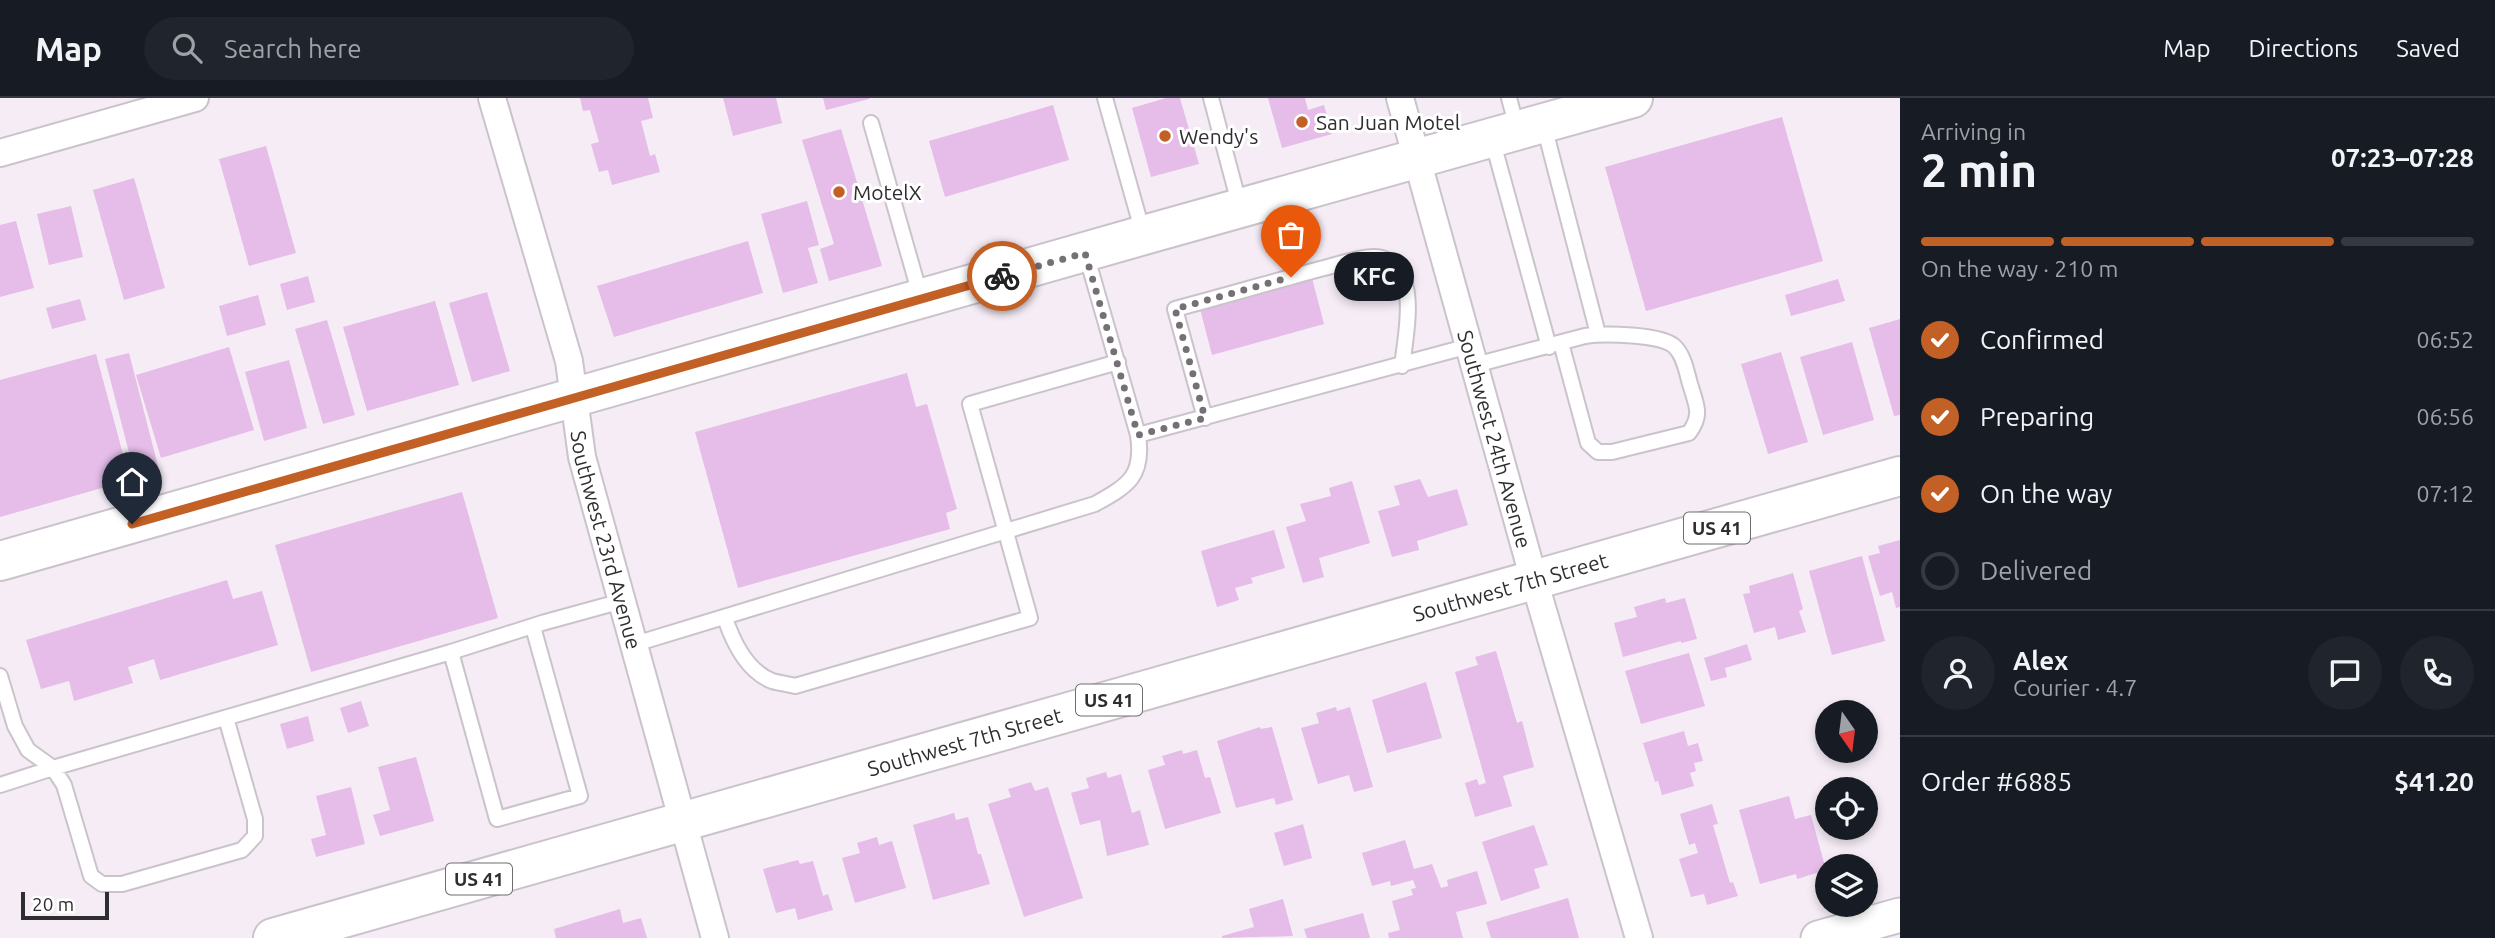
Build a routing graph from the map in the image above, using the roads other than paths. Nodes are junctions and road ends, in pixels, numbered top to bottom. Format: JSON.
{"nodes":[{"id":1,"x":195,"y":98,"type":"edge"},
{"id":2,"x":492,"y":98,"type":"edge"},
{"id":3,"x":1105,"y":98,"type":"edge"},
{"id":4,"x":1211,"y":98,"type":"edge"},
{"id":5,"x":1400,"y":98,"type":"edge"},
{"id":6,"x":1633,"y":98,"type":"edge"},
{"id":7,"x":1515,"y":122,"type":"edge"},
{"id":8,"x":871,"y":123,"type":"dead end"},
{"id":9,"x":0,"y":153,"type":"edge"},
{"id":10,"x":1418,"y":158,"type":"junction"},
{"id":11,"x":1241,"y":208,"type":"junction"},
{"id":12,"x":1144,"y":235,"type":"junction"},
{"id":13,"x":1085,"y":253,"type":"junction"},
{"id":14,"x":921,"y":299,"type":"junction"},
{"id":15,"x":1598,"y":334,"type":"junction"},
{"id":16,"x":1555,"y":345,"type":"junction"},
{"id":17,"x":1472,"y":356,"type":"junction"},
{"id":18,"x":1118,"y":362,"type":"junction"},
{"id":19,"x":1402,"y":366,"type":"junction"},
{"id":20,"x":574,"y":398,"type":"junction"},
{"id":21,"x":1205,"y":418,"type":"junction"},
{"id":22,"x":1138,"y":435,"type":"junction"},
{"id":23,"x":1900,"y":476,"type":"edge"},
{"id":24,"x":1004,"y":531,"type":"junction"},
{"id":25,"x":0,"y":561,"type":"edge"},
{"id":26,"x":1534,"y":580,"type":"junction"},
{"id":27,"x":622,"y":601,"type":"junction"},
{"id":28,"x":725,"y":618,"type":"junction"},
{"id":29,"x":533,"y":626,"type":"junction"},
{"id":30,"x":635,"y":644,"type":"junction"},
{"id":31,"x":451,"y":652,"type":"junction"},
{"id":32,"x":0,"y":676,"type":"edge"},
{"id":33,"x":226,"y":718,"type":"junction"},
{"id":34,"x":53,"y":768,"type":"junction"},
{"id":35,"x":0,"y":785,"type":"edge"},
{"id":36,"x":684,"y":821,"type":"junction"},
{"id":37,"x":1900,"y":915,"type":"edge"},
{"id":38,"x":274,"y":938,"type":"edge"},
{"id":39,"x":715,"y":938,"type":"edge"},
{"id":40,"x":1639,"y":938,"type":"edge"},
{"id":41,"x":1818,"y":938,"type":"edge"}],
"edges":[{"from":1,"to":9,"type":"street"},
{"from":2,"to":20,"type":"street","name":"Southwest 23rd Avenue"},
{"from":3,"to":12,"type":"lane"},
{"from":4,"to":11,"type":"lane"},
{"from":5,"to":10,"type":"street","name":"Southwest 24th Avenue"},
{"from":6,"to":7,"type":"main road"},
{"from":7,"to":10,"type":"main road"},
{"from":7,"to":15,"type":"lane"},
{"from":7,"to":16,"type":"lane"},
{"from":8,"to":14,"type":"lane"},
{"from":10,"to":11,"type":"main road"},
{"from":10,"to":17,"type":"street","name":"Southwest 24th Avenue"},
{"from":11,"to":12,"type":"main road"},
{"from":12,"to":13,"type":"main road"},
{"from":13,"to":14,"type":"main road"},
{"from":13,"to":18,"type":"lane"},
{"from":14,"to":20,"type":"main road"},
{"from":15,"to":16,"type":"lane"},
{"from":15,"to":16,"type":"lane"},
{"from":16,"to":17,"type":"lane"},
{"from":17,"to":19,"type":"lane"},
{"from":17,"to":26,"type":"street","name":"Southwest 24th Avenue"},
{"from":18,"to":22,"type":"lane"},
{"from":18,"to":24,"type":"lane"},
{"from":19,"to":21,"type":"lane"},
{"from":19,"to":21,"type":"lane"},
{"from":20,"to":25,"type":"main road"},
{"from":20,"to":27,"type":"street","name":"Southwest 23rd Avenue"},
{"from":21,"to":22,"type":"lane"},
{"from":22,"to":24,"type":"lane"},
{"from":23,"to":26,"type":"main road","name":"Southwest 7th Street","number":"US 41"},
{"from":24,"to":28,"type":"lane"},
{"from":24,"to":28,"type":"lane"},
{"from":26,"to":36,"type":"main road","name":"Southwest 7th Street","number":"US 41"},
{"from":26,"to":40,"type":"street","name":"Southwest 24th Avenue"},
{"from":27,"to":29,"type":"lane"},
{"from":27,"to":30,"type":"street","name":"Southwest 23rd Avenue"},
{"from":28,"to":30,"type":"lane"},
{"from":29,"to":31,"type":"lane"},
{"from":29,"to":31,"type":"lane"},
{"from":30,"to":36,"type":"street","name":"Southwest 23rd Avenue"},
{"from":31,"to":33,"type":"lane"},
{"from":32,"to":34,"type":"lane"},
{"from":33,"to":34,"type":"lane"},
{"from":33,"to":34,"type":"lane"},
{"from":34,"to":35,"type":"lane"},
{"from":36,"to":38,"type":"main road","name":"Southwest 7th Street","number":"US 41"},
{"from":36,"to":39,"type":"street","name":"Southwest 23rd Avenue"},
{"from":37,"to":41,"type":"street"}]}
